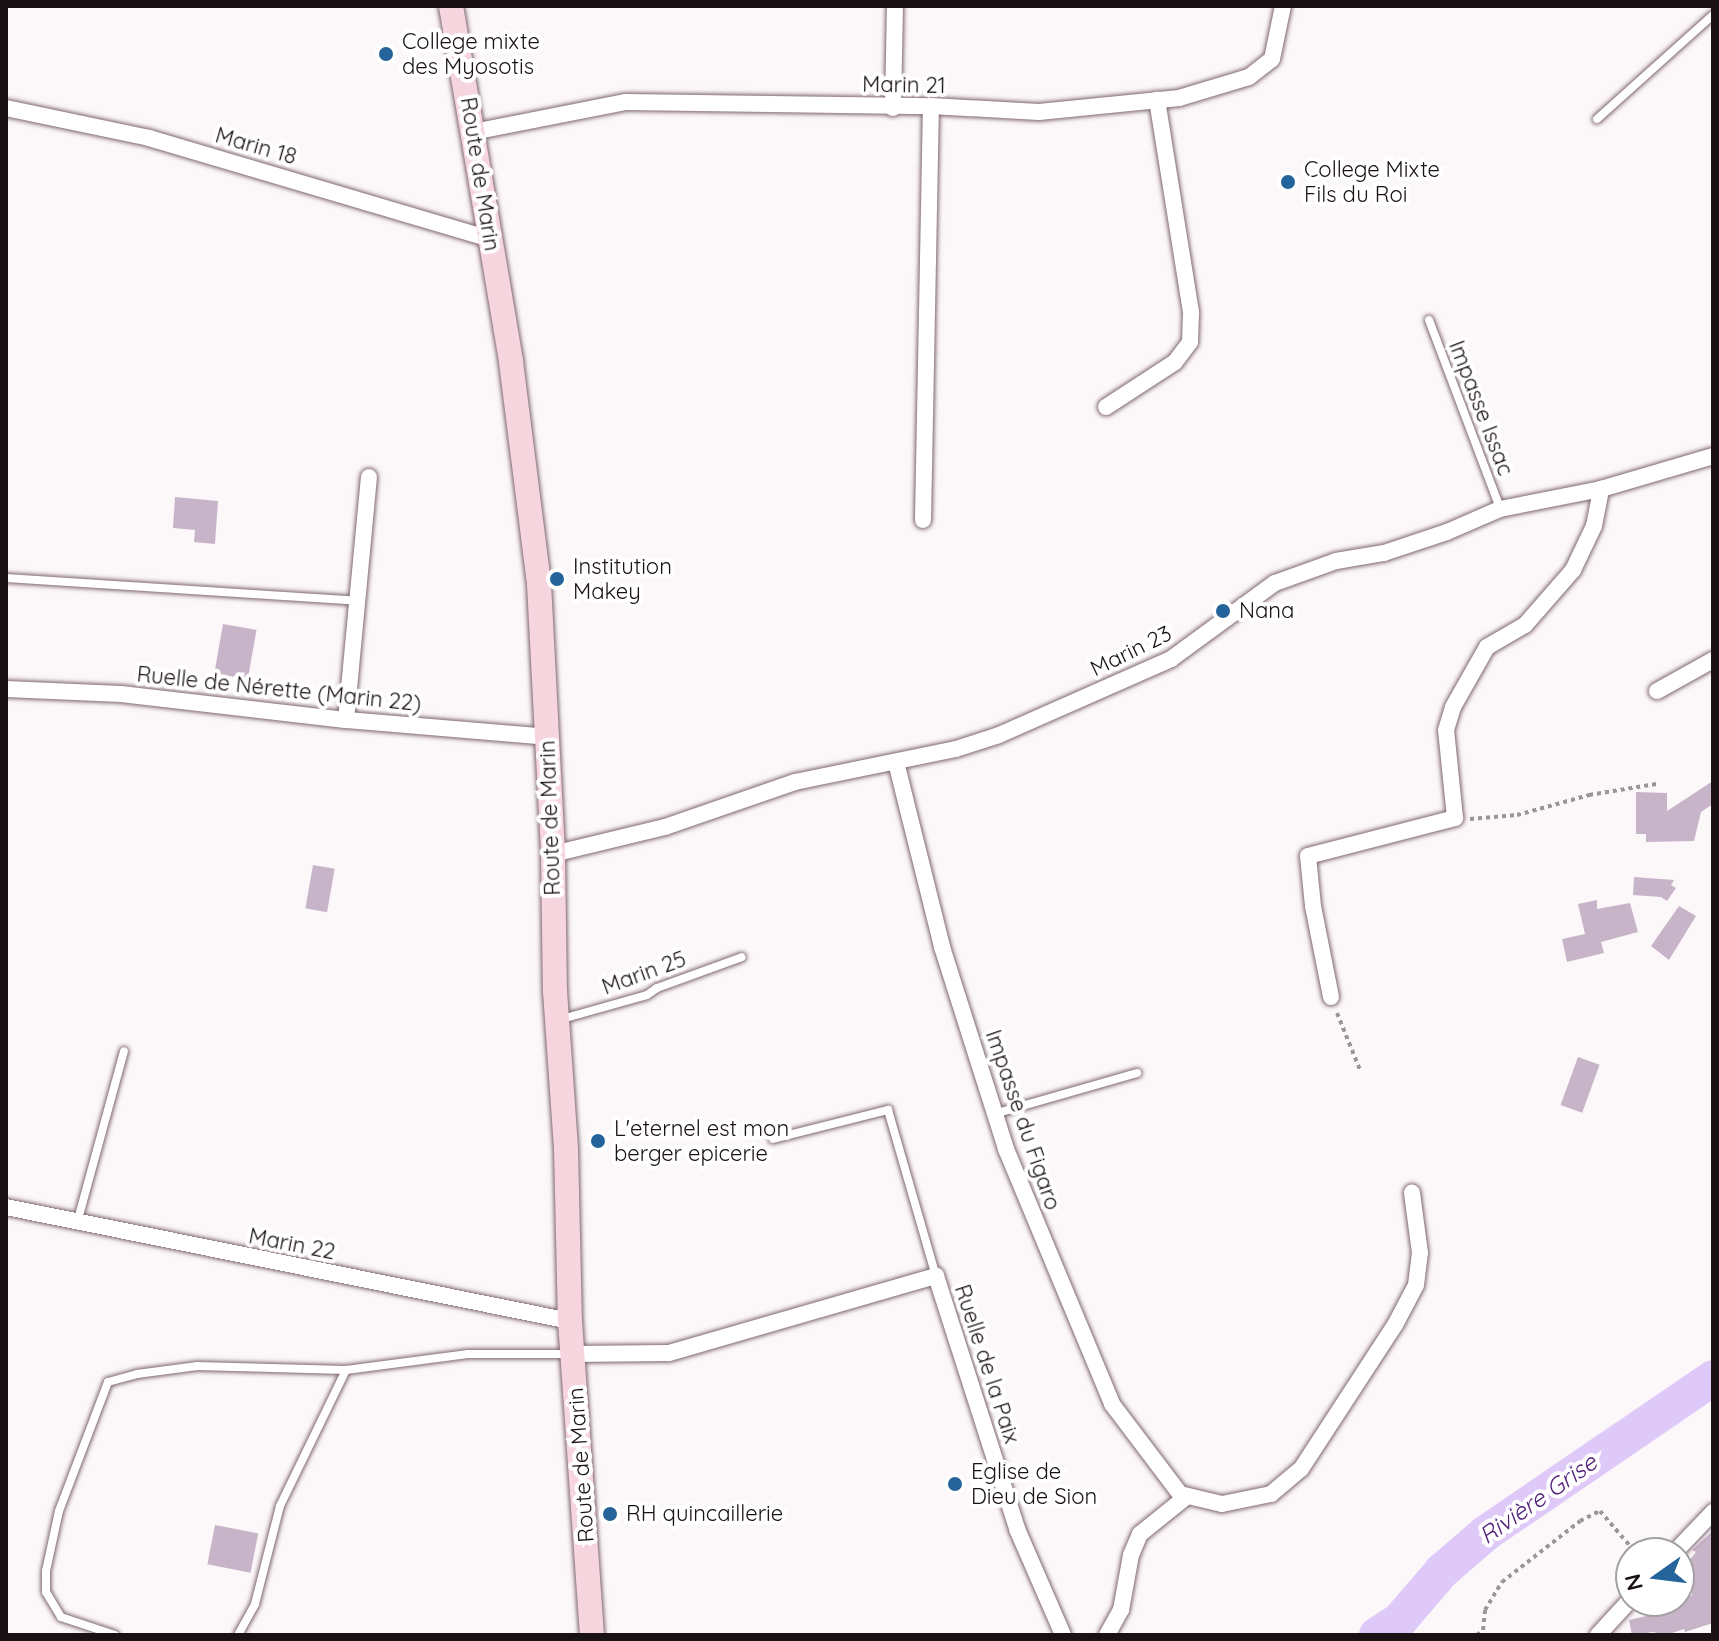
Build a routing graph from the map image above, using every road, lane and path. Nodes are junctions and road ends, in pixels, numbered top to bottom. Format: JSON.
{"nodes":[{"id":1,"x":451,"y":6,"type":"edge"},
{"id":2,"x":895,"y":6,"type":"edge"},
{"id":3,"x":1283,"y":6,"type":"edge"},
{"id":4,"x":1713,"y":15,"type":"edge"},
{"id":5,"x":1157,"y":100,"type":"junction"},
{"id":6,"x":931,"y":106,"type":"junction"},
{"id":7,"x":6,"y":108,"type":"edge"},
{"id":8,"x":893,"y":108,"type":"junction"},
{"id":9,"x":1597,"y":119,"type":"dead end"},
{"id":10,"x":473,"y":132,"type":"junction"},
{"id":11,"x":491,"y":239,"type":"junction"},
{"id":12,"x":1429,"y":320,"type":"dead end"},
{"id":13,"x":1106,"y":407,"type":"dead end"},
{"id":14,"x":1713,"y":456,"type":"edge"},
{"id":15,"x":369,"y":477,"type":"dead end"},
{"id":16,"x":1601,"y":489,"type":"junction"},
{"id":17,"x":1500,"y":509,"type":"junction"},
{"id":18,"x":923,"y":520,"type":"dead end"},
{"id":19,"x":6,"y":578,"type":"edge"},
{"id":20,"x":358,"y":601,"type":"junction"},
{"id":21,"x":1713,"y":660,"type":"edge"},
{"id":22,"x":6,"y":689,"type":"edge"},
{"id":23,"x":1657,"y":691,"type":"dead end"},
{"id":24,"x":346,"y":720,"type":"junction"},
{"id":25,"x":547,"y":737,"type":"junction"},
{"id":26,"x":896,"y":762,"type":"junction"},
{"id":27,"x":1656,"y":784,"type":"dead end"},
{"id":28,"x":1455,"y":818,"type":"junction"},
{"id":29,"x":553,"y":854,"type":"junction"},
{"id":30,"x":742,"y":957,"type":"dead end"},
{"id":31,"x":1331,"y":997,"type":"joint"},
{"id":32,"x":557,"y":1020,"type":"junction"},
{"id":33,"x":124,"y":1051,"type":"dead end"},
{"id":34,"x":1360,"y":1070,"type":"dead end"},
{"id":35,"x":1137,"y":1073,"type":"dead end"},
{"id":36,"x":994,"y":1114,"type":"junction"},
{"id":37,"x":773,"y":1139,"type":"dead end"},
{"id":38,"x":1412,"y":1193,"type":"dead end"},
{"id":39,"x":6,"y":1207,"type":"edge"},
{"id":40,"x":77,"y":1223,"type":"junction"},
{"id":41,"x":936,"y":1276,"type":"junction"},
{"id":42,"x":570,"y":1321,"type":"junction"},
{"id":43,"x":572,"y":1354,"type":"junction"},
{"id":44,"x":346,"y":1370,"type":"junction"},
{"id":45,"x":1186,"y":1497,"type":"junction"},
{"id":46,"x":1713,"y":1512,"type":"edge"},
{"id":47,"x":1622,"y":1537,"type":"edge"},
{"id":48,"x":1689,"y":1537,"type":"edge"},
{"id":49,"x":1615,"y":1616,"type":"edge"},
{"id":50,"x":115,"y":1635,"type":"edge"},
{"id":51,"x":238,"y":1635,"type":"edge"},
{"id":52,"x":592,"y":1635,"type":"edge"},
{"id":53,"x":1063,"y":1635,"type":"edge"},
{"id":54,"x":1107,"y":1635,"type":"edge"},
{"id":55,"x":1477,"y":1635,"type":"edge"},
{"id":56,"x":1598,"y":1635,"type":"edge"}],
"edges":[{"from":1,"to":10,"type":"main road","name":"Route de Marin"},
{"from":2,"to":8,"type":"street"},
{"from":3,"to":5,"type":"street","name":"Marin 21"},
{"from":4,"to":9,"type":"lane"},
{"from":5,"to":6,"type":"street","name":"Marin 21"},
{"from":5,"to":13,"type":"street"},
{"from":6,"to":8,"type":"street","name":"Marin 21"},
{"from":6,"to":18,"type":"street"},
{"from":7,"to":11,"type":"street","name":"Marin 18"},
{"from":8,"to":10,"type":"street","name":"Marin 21"},
{"from":10,"to":11,"type":"main road","name":"Route de Marin"},
{"from":11,"to":25,"type":"main road","name":"Route de Marin"},
{"from":12,"to":17,"type":"lane","name":"Impasse Issac"},
{"from":14,"to":16,"type":"street","name":"Marin 23"},
{"from":15,"to":20,"type":"street"},
{"from":16,"to":17,"type":"street","name":"Marin 23"},
{"from":16,"to":28,"type":"street"},
{"from":17,"to":26,"type":"street","name":"Marin 23"},
{"from":19,"to":20,"type":"lane"},
{"from":20,"to":24,"type":"street"},
{"from":21,"to":23,"type":"street"},
{"from":22,"to":24,"type":"street","name":"Ruelle de Nérette (Marin 22)"},
{"from":24,"to":25,"type":"street","name":"Ruelle de Nérette (Marin 22)"},
{"from":25,"to":29,"type":"main road","name":"Route de Marin"},
{"from":26,"to":29,"type":"street","name":"Marin 23"},
{"from":26,"to":36,"type":"street","name":"Impasse du Figaro"},
{"from":27,"to":28,"type":"path"},
{"from":28,"to":31,"type":"street"},
{"from":29,"to":32,"type":"main road","name":"Route de Marin"},
{"from":30,"to":32,"type":"lane","name":"Marin 25"},
{"from":31,"to":34,"type":"path"},
{"from":32,"to":42,"type":"main road","name":"Route de Marin"},
{"from":33,"to":40,"type":"lane"},
{"from":35,"to":36,"type":"lane"},
{"from":36,"to":45,"type":"street","name":"Impasse du Figaro"},
{"from":37,"to":41,"type":"lane"},
{"from":38,"to":45,"type":"street"},
{"from":39,"to":40,"type":"street","name":"Marin 22"},
{"from":40,"to":42,"type":"street","name":"Marin 22"},
{"from":41,"to":43,"type":"street","name":"Ruelle de la Paix"},
{"from":41,"to":53,"type":"street","name":"Ruelle de la Paix"},
{"from":42,"to":43,"type":"main road","name":"Route de Marin"},
{"from":43,"to":44,"type":"lane"},
{"from":43,"to":52,"type":"main road","name":"Route de Marin"},
{"from":44,"to":50,"type":"lane"},
{"from":44,"to":51,"type":"lane"},
{"from":45,"to":54,"type":"street"},
{"from":46,"to":48,"type":"street"},
{"from":47,"to":55,"type":"path"},
{"from":49,"to":56,"type":"street"}]}
